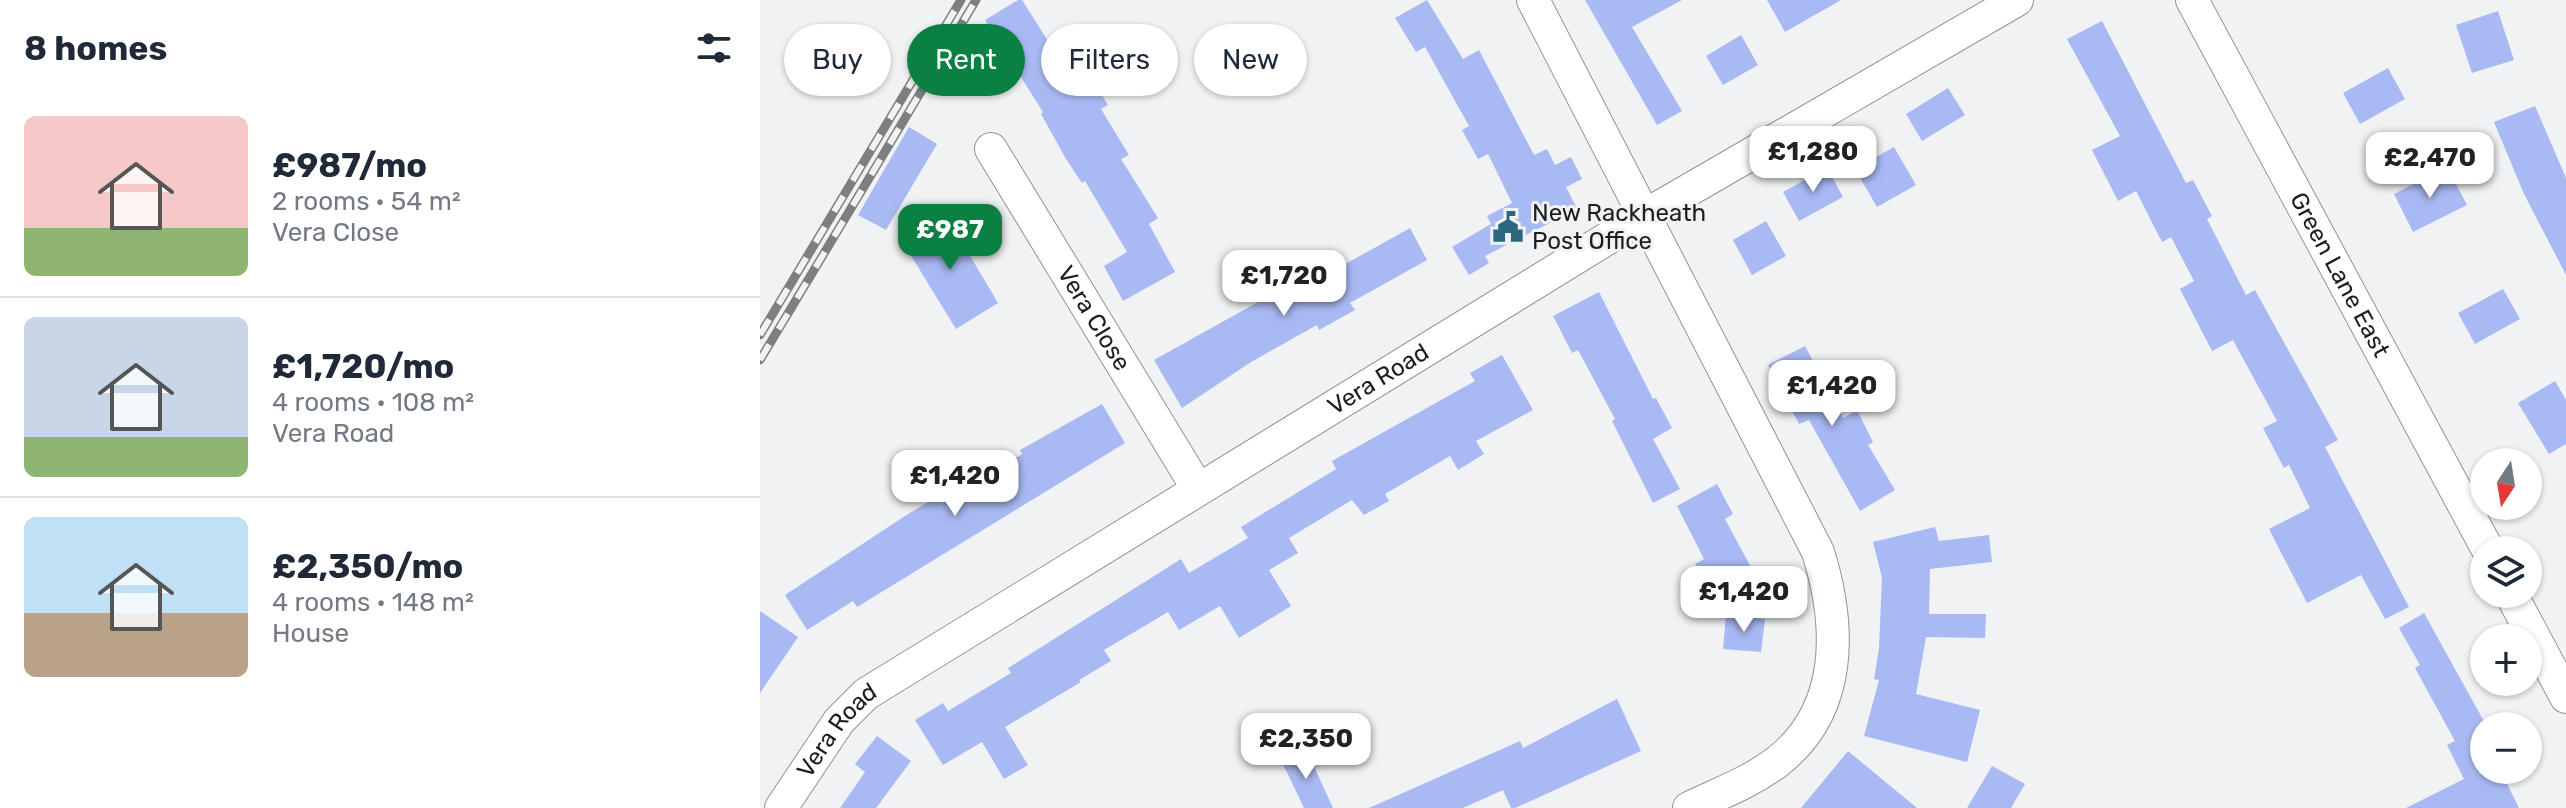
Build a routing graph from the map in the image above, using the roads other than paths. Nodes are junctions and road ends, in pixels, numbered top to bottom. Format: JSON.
{"nodes":[{"id":1,"x":1533,"y":0,"type":"edge"},
{"id":2,"x":2017,"y":0,"type":"edge"},
{"id":3,"x":2192,"y":0,"type":"edge"},
{"id":4,"x":991,"y":149,"type":"dead end"},
{"id":5,"x":1644,"y":216,"type":"junction"},
{"id":6,"x":1198,"y":489,"type":"junction"},
{"id":7,"x":2480,"y":536,"type":"edge"},
{"id":8,"x":2518,"y":608,"type":"edge"},
{"id":9,"x":2566,"y":697,"type":"edge"},
{"id":10,"x":781,"y":808,"type":"edge"},
{"id":11,"x":1689,"y":808,"type":"edge"}],
"edges":[{"from":1,"to":5,"type":"street"},
{"from":2,"to":5,"type":"street","name":"Vera Road"},
{"from":3,"to":7,"type":"street","name":"Green Lane East"},
{"from":4,"to":6,"type":"street","name":"Vera Close"},
{"from":5,"to":6,"type":"street","name":"Vera Road"},
{"from":5,"to":11,"type":"street"},
{"from":6,"to":10,"type":"street","name":"Vera Road"},
{"from":8,"to":9,"type":"street"}]}
